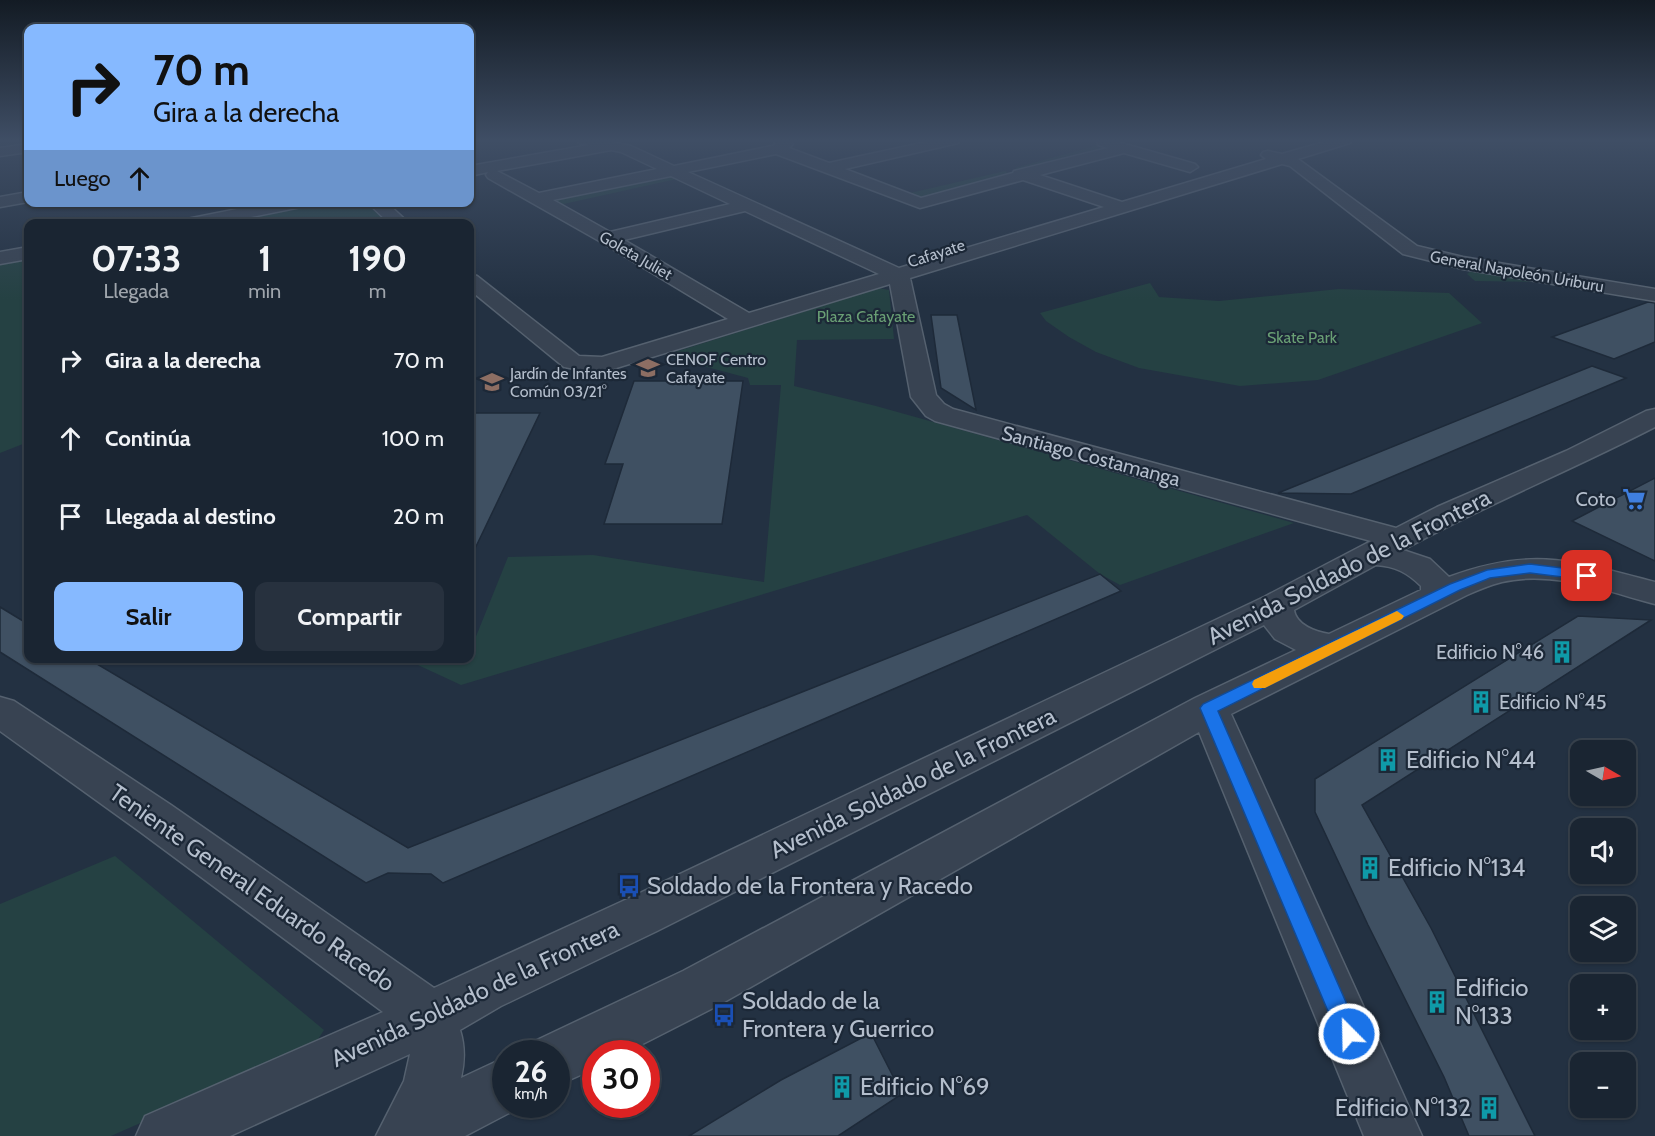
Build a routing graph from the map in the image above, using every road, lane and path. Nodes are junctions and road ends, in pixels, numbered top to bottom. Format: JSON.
{"nodes":[{"id":1,"x":525,"y":193,"type":"edge"},
{"id":2,"x":589,"y":193,"type":"edge"},
{"id":3,"x":721,"y":193,"type":"edge"},
{"id":4,"x":901,"y":193,"type":"edge"},
{"id":5,"x":957,"y":193,"type":"edge"},
{"id":6,"x":1078,"y":193,"type":"edge"},
{"id":7,"x":1148,"y":193,"type":"edge"},
{"id":8,"x":1335,"y":193,"type":"edge"},
{"id":9,"x":897,"y":194,"type":"joint"},
{"id":10,"x":24,"y":198,"type":"edge"},
{"id":11,"x":0,"y":202,"type":"edge"},
{"id":12,"x":542,"y":203,"type":"junction"},
{"id":13,"x":1111,"y":204,"type":"junction"},
{"id":14,"x":748,"y":205,"type":"junction"},
{"id":15,"x":275,"y":207,"type":"edge"},
{"id":16,"x":381,"y":207,"type":"edge"},
{"id":17,"x":213,"y":219,"type":"edge"},
{"id":18,"x":394,"y":219,"type":"edge"},
{"id":19,"x":608,"y":238,"type":"junction"},
{"id":20,"x":24,"y":254,"type":"edge"},
{"id":21,"x":0,"y":258,"type":"edge"},
{"id":22,"x":892,"y":273,"type":"junction"},
{"id":23,"x":474,"y":283,"type":"edge"},
{"id":24,"x":1655,"y":295,"type":"edge"},
{"id":25,"x":740,"y":317,"type":"junction"},
{"id":26,"x":554,"y":349,"type":"junction"},
{"id":27,"x":1655,"y":417,"type":"edge"},
{"id":28,"x":1386,"y":547,"type":"junction"},
{"id":29,"x":1655,"y":593,"type":"edge"},
{"id":30,"x":1437,"y":596,"type":"junction"},
{"id":31,"x":1276,"y":605,"type":"junction"},
{"id":32,"x":1333,"y":647,"type":"junction"},
{"id":33,"x":1209,"y":708,"type":"junction"},
{"id":34,"x":0,"y":711,"type":"edge"},
{"id":35,"x":427,"y":1019,"type":"junction"},
{"id":36,"x":570,"y":1052,"type":"edge"},
{"id":37,"x":492,"y":1092,"type":"edge"},
{"id":38,"x":165,"y":1136,"type":"edge"},
{"id":39,"x":406,"y":1136,"type":"edge"},
{"id":40,"x":1393,"y":1136,"type":"edge"}],
"edges":[{"from":1,"to":12,"type":"street","name":"Goleta Juliet"},
{"from":2,"to":12,"type":"street"},
{"from":3,"to":14,"type":"street"},
{"from":4,"to":9,"type":"street"},
{"from":5,"to":9,"type":"street"},
{"from":6,"to":13,"type":"street"},
{"from":7,"to":13,"type":"street","name":"Cafayate"},
{"from":8,"to":24,"type":"street","name":"General Napoleón Uriburu"},
{"from":10,"to":11,"type":"street"},
{"from":12,"to":19,"type":"street","name":"Goleta Juliet"},
{"from":13,"to":22,"type":"street","name":"Cafayate"},
{"from":14,"to":19,"type":"street"},
{"from":14,"to":22,"type":"street"},
{"from":15,"to":17,"type":"street"},
{"from":16,"to":18,"type":"street"},
{"from":19,"to":25,"type":"street","name":"Goleta Juliet"},
{"from":20,"to":21,"type":"street"},
{"from":22,"to":25,"type":"street","name":"Cafayate"},
{"from":22,"to":28,"type":"street","name":"Santiago Costamanga"},
{"from":23,"to":26,"type":"street","name":"Cafayate"},
{"from":25,"to":26,"type":"street","name":"Cafayate"},
{"from":25,"to":26,"type":"street","name":"Cafayate"},
{"from":27,"to":28,"type":"street","name":"Avenida Soldado de la Frontera"},
{"from":28,"to":30,"type":"street","name":"Santiago Costamanga"},
{"from":28,"to":31,"type":"street","name":"Avenida Soldado de la Frontera"},
{"from":29,"to":30,"type":"street"},
{"from":30,"to":32,"type":"street"},
{"from":31,"to":32,"type":"street"},
{"from":31,"to":35,"type":"street","name":"Avenida Soldado de la Frontera"},
{"from":32,"to":33,"type":"street"},
{"from":33,"to":36,"type":"street"},
{"from":33,"to":40,"type":"street"},
{"from":34,"to":35,"type":"street","name":"Teniente General Eduardo Racedo"},
{"from":35,"to":38,"type":"street","name":"Avenida Soldado de la Frontera"},
{"from":35,"to":39,"type":"street","name":"Teniente General Eduardo Racedo"},
{"from":37,"to":39,"type":"street"}]}
